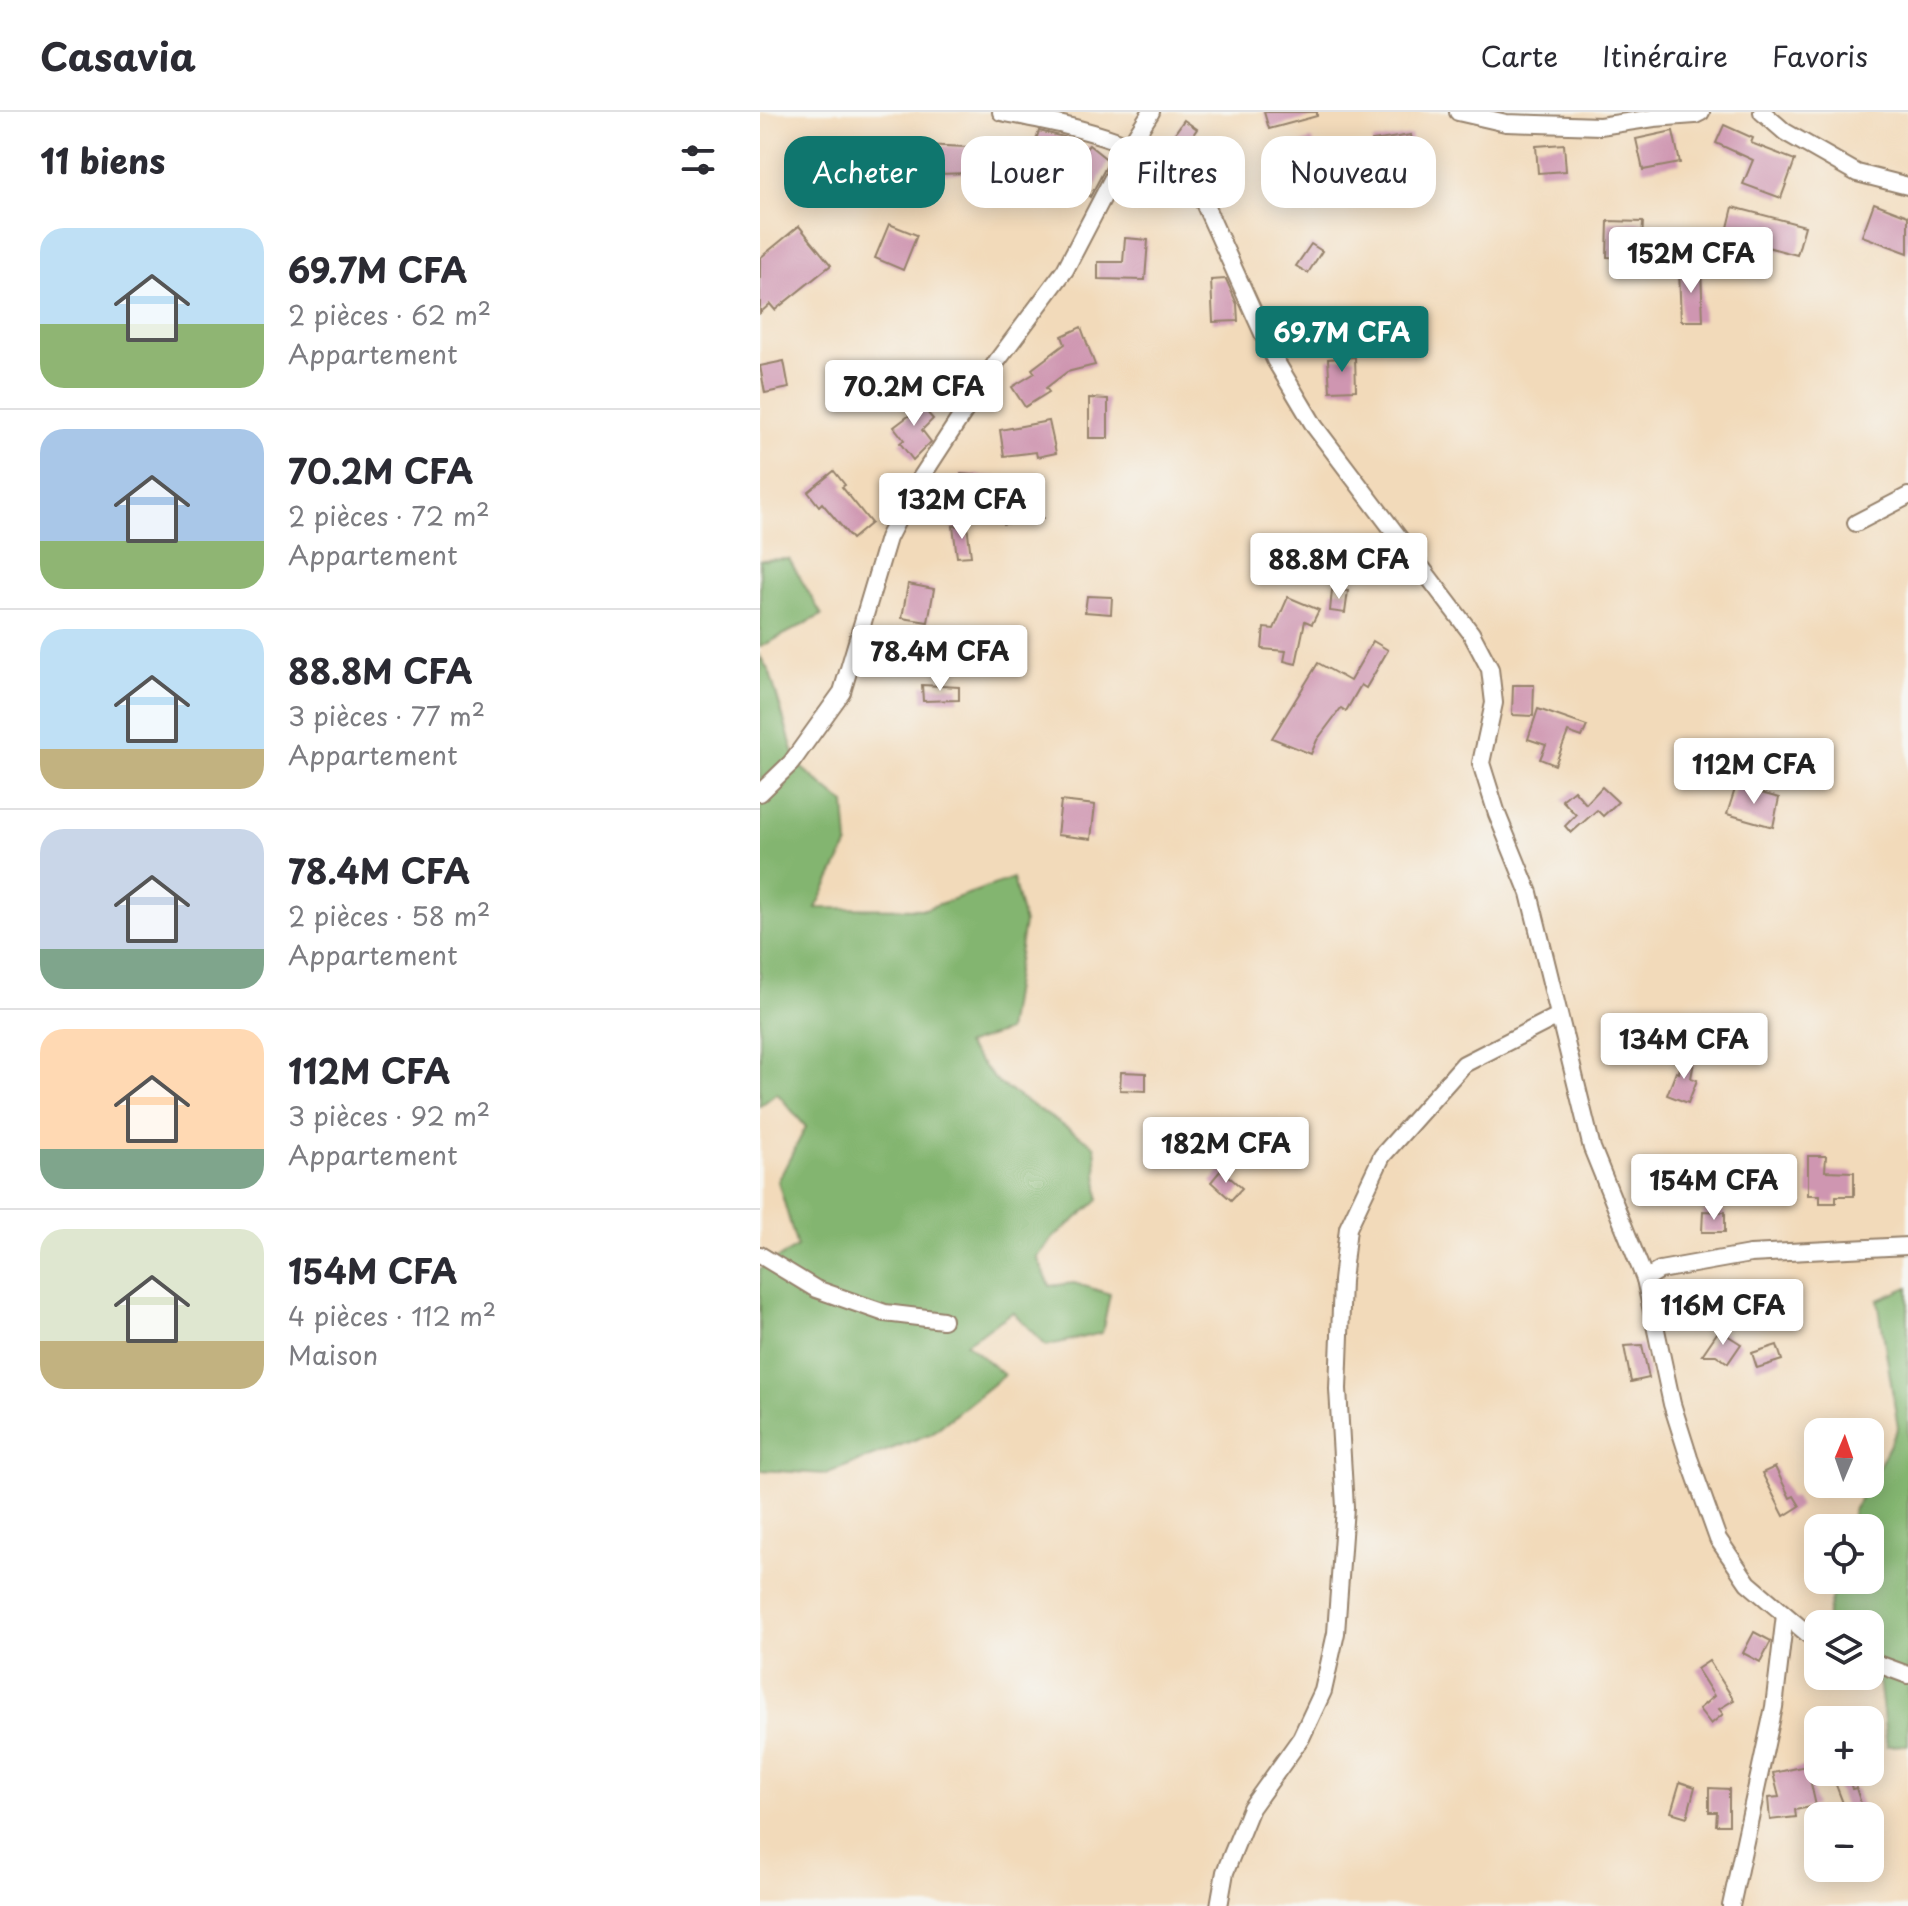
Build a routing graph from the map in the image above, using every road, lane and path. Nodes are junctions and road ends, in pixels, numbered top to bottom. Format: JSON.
{"nodes":[{"id":1,"x":1001,"y":112,"type":"edge"},
{"id":2,"x":1151,"y":112,"type":"edge"},
{"id":3,"x":1458,"y":112,"type":"edge"},
{"id":4,"x":1701,"y":112,"type":"edge"},
{"id":5,"x":1762,"y":112,"type":"edge"},
{"id":6,"x":1136,"y":136,"type":"edge"},
{"id":7,"x":1108,"y":137,"type":"edge"},
{"id":8,"x":1908,"y":186,"type":"edge"},
{"id":9,"x":1108,"y":187,"type":"edge"},
{"id":10,"x":1206,"y":208,"type":"edge"},
{"id":11,"x":1908,"y":496,"type":"edge"},
{"id":12,"x":1856,"y":523,"type":"dead end"},
{"id":13,"x":760,"y":793,"type":"edge"},
{"id":14,"x":1558,"y":1016,"type":"junction"},
{"id":15,"x":1908,"y":1246,"type":"edge"},
{"id":16,"x":760,"y":1255,"type":"edge"},
{"id":17,"x":1645,"y":1279,"type":"junction"},
{"id":18,"x":943,"y":1320,"type":"dead end"},
{"id":19,"x":1785,"y":1615,"type":"junction"},
{"id":20,"x":1804,"y":1631,"type":"edge"},
{"id":21,"x":1884,"y":1666,"type":"edge"},
{"id":22,"x":1908,"y":1675,"type":"edge"},
{"id":23,"x":1219,"y":1906,"type":"edge"},
{"id":24,"x":1731,"y":1906,"type":"edge"}],
"edges":[{"from":1,"to":7,"type":"street"},
{"from":2,"to":6,"type":"street"},
{"from":3,"to":4,"type":"street"},
{"from":5,"to":8,"type":"street"},
{"from":9,"to":13,"type":"street"},
{"from":10,"to":14,"type":"street"},
{"from":11,"to":12,"type":"street"},
{"from":14,"to":17,"type":"street"},
{"from":14,"to":23,"type":"street"},
{"from":15,"to":17,"type":"street"},
{"from":16,"to":18,"type":"street"},
{"from":17,"to":19,"type":"street"},
{"from":19,"to":20,"type":"street"},
{"from":19,"to":24,"type":"street"},
{"from":21,"to":22,"type":"street"}]}
